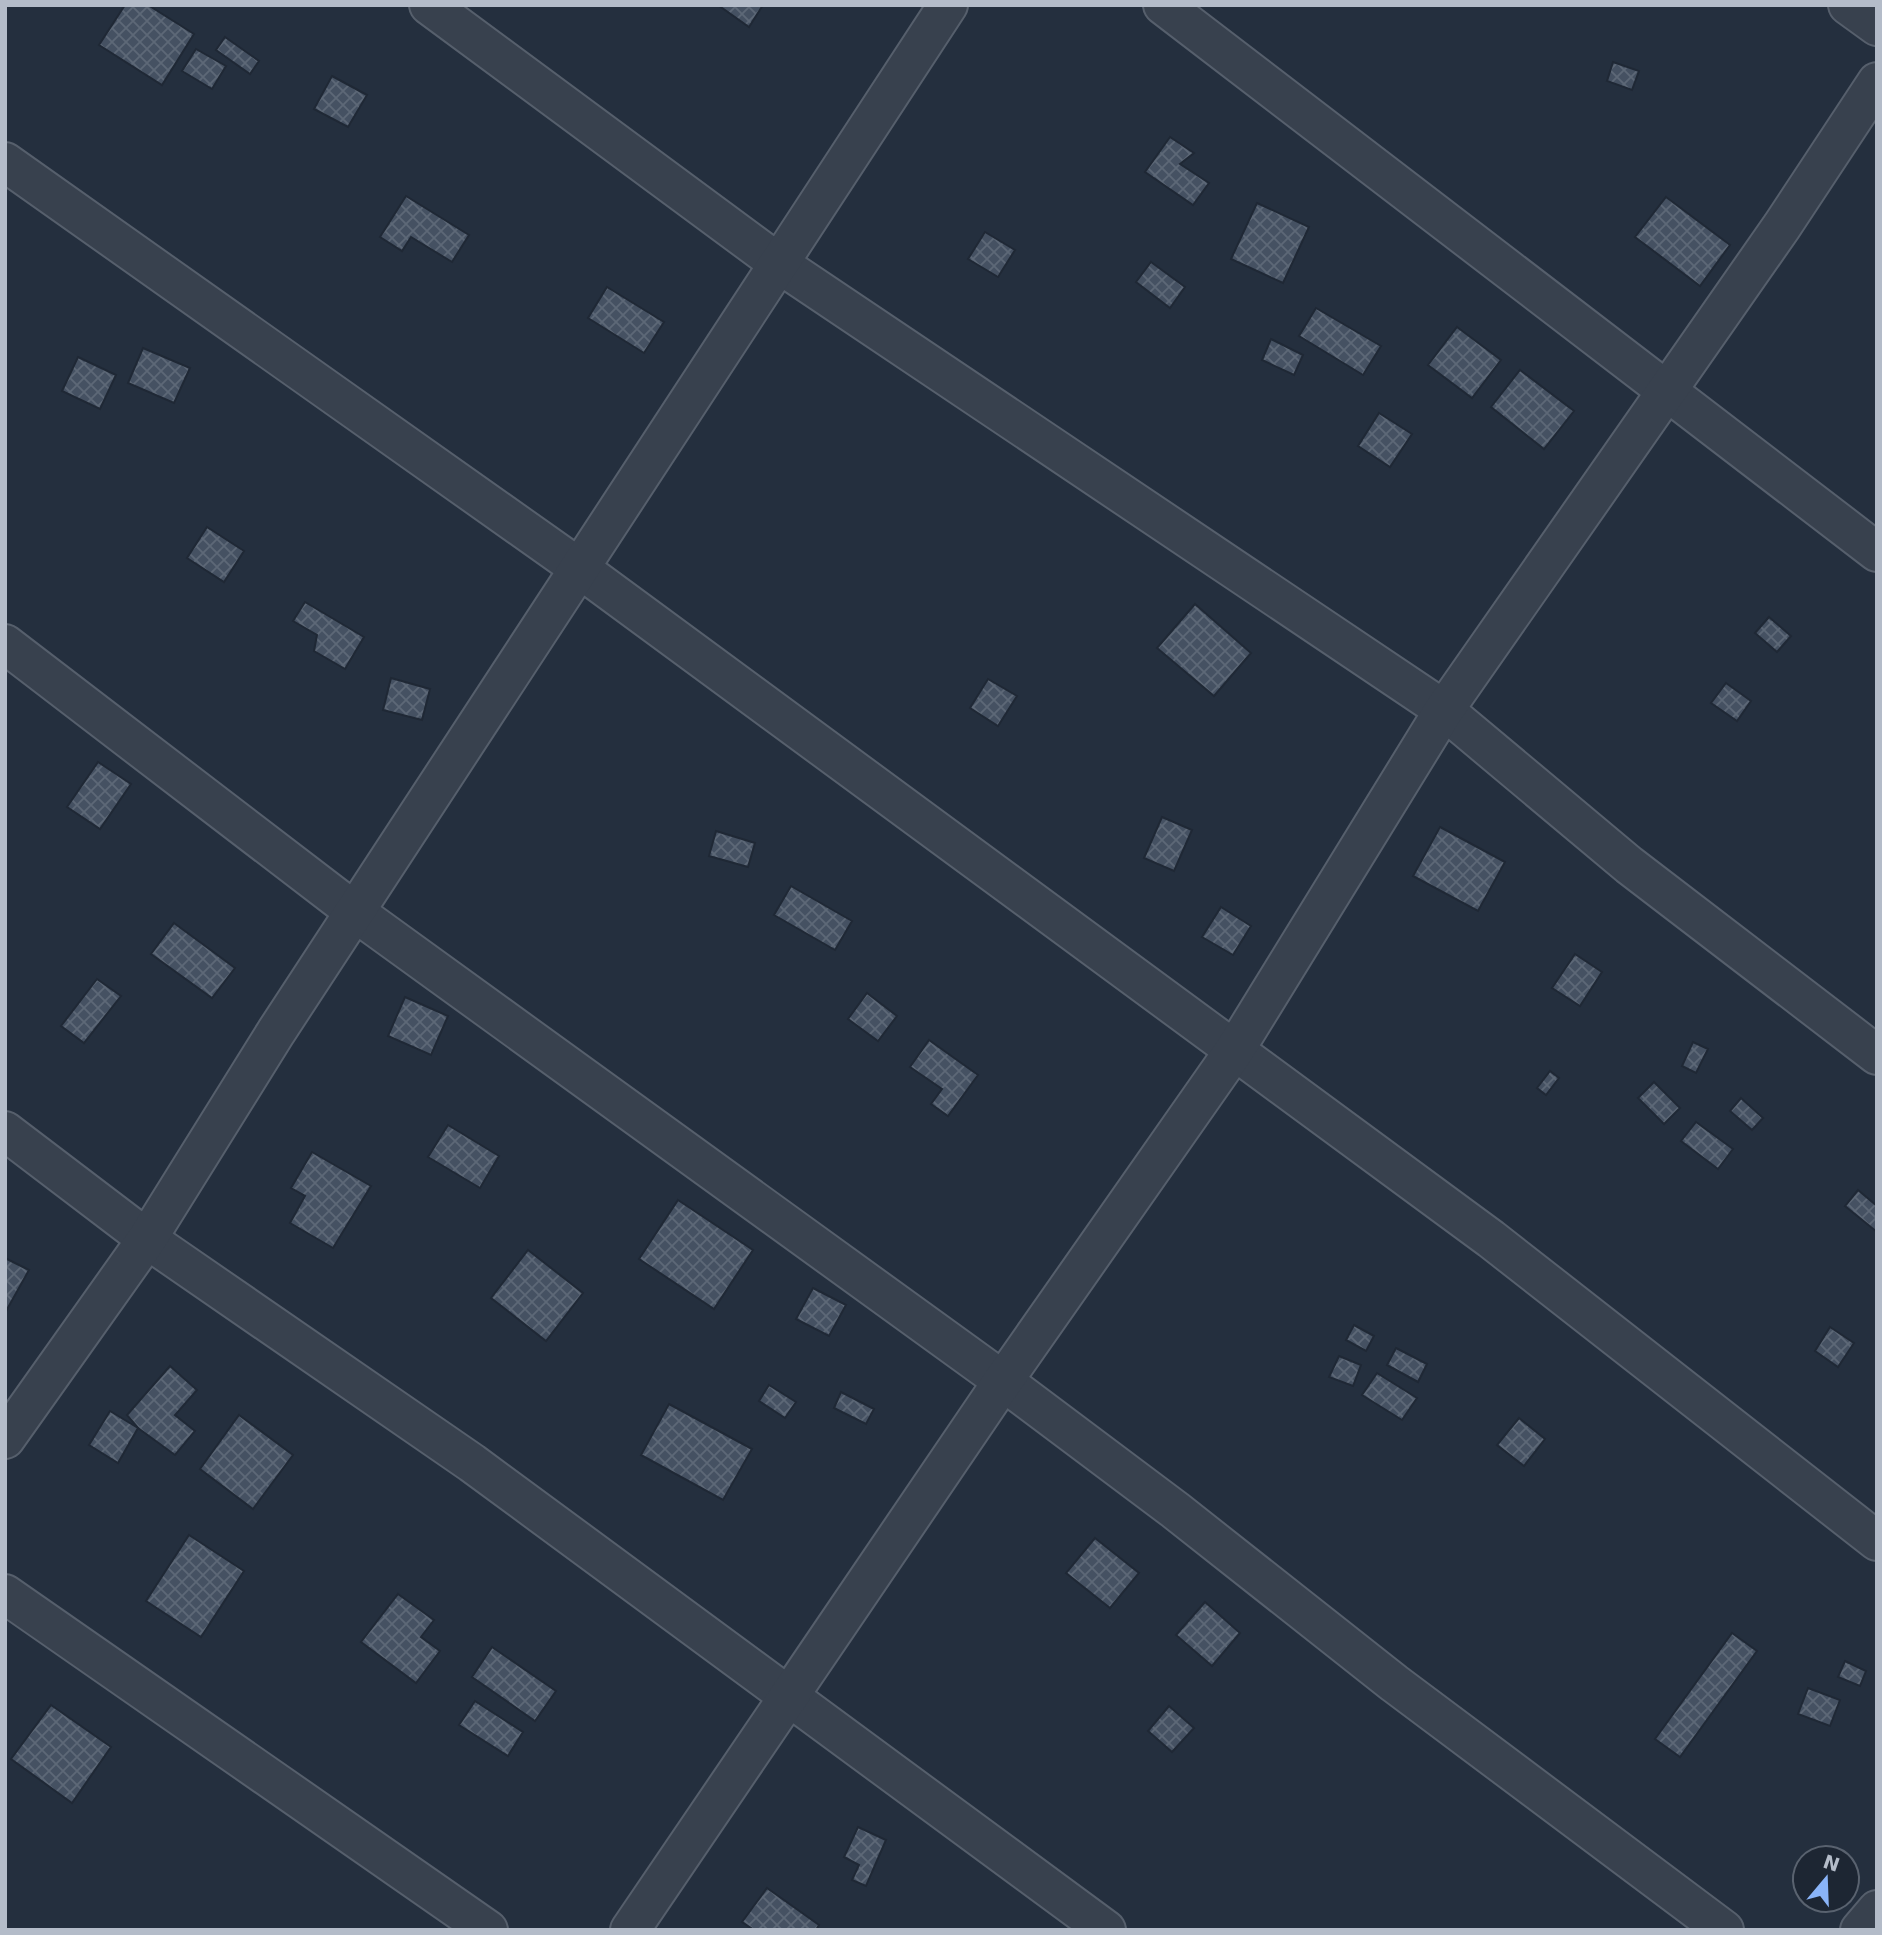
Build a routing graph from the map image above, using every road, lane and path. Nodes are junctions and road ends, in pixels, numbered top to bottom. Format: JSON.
{"nodes":[{"id":1,"x":429,"y":5,"type":"edge"},
{"id":2,"x":948,"y":5,"type":"edge"},
{"id":3,"x":1163,"y":5,"type":"edge"},
{"id":4,"x":1848,"y":5,"type":"edge"},
{"id":5,"x":1877,"y":26,"type":"edge"},
{"id":6,"x":1877,"y":82,"type":"edge"},
{"id":7,"x":5,"y":162,"type":"edge"},
{"id":8,"x":778,"y":263,"type":"junction"},
{"id":9,"x":1666,"y":392,"type":"junction"},
{"id":10,"x":1877,"y":551,"type":"edge"},
{"id":11,"x":579,"y":568,"type":"junction"},
{"id":12,"x":5,"y":644,"type":"edge"},
{"id":13,"x":1444,"y":710,"type":"junction"},
{"id":14,"x":355,"y":912,"type":"junction"},
{"id":15,"x":1234,"y":1051,"type":"junction"},
{"id":16,"x":1877,"y":1055,"type":"edge"},
{"id":17,"x":5,"y":1131,"type":"edge"},
{"id":18,"x":147,"y":1239,"type":"junction"},
{"id":19,"x":1003,"y":1381,"type":"junction"},
{"id":20,"x":5,"y":1439,"type":"edge"},
{"id":21,"x":1877,"y":1541,"type":"edge"},
{"id":22,"x":5,"y":1594,"type":"edge"},
{"id":23,"x":787,"y":1695,"type":"junction"},
{"id":24,"x":1877,"y":1910,"type":"edge"},
{"id":25,"x":488,"y":1930,"type":"edge"},
{"id":26,"x":630,"y":1930,"type":"edge"},
{"id":27,"x":1106,"y":1930,"type":"edge"},
{"id":28,"x":1724,"y":1930,"type":"edge"},
{"id":29,"x":1860,"y":1930,"type":"edge"}],
"edges":[{"from":1,"to":8,"type":"street"},
{"from":2,"to":8,"type":"street"},
{"from":3,"to":9,"type":"street"},
{"from":4,"to":5,"type":"street"},
{"from":6,"to":9,"type":"street"},
{"from":7,"to":11,"type":"street"},
{"from":8,"to":11,"type":"street"},
{"from":8,"to":13,"type":"street"},
{"from":9,"to":10,"type":"street"},
{"from":9,"to":13,"type":"street"},
{"from":11,"to":14,"type":"street"},
{"from":11,"to":15,"type":"street"},
{"from":12,"to":14,"type":"street"},
{"from":13,"to":15,"type":"street"},
{"from":13,"to":16,"type":"street"},
{"from":14,"to":18,"type":"street"},
{"from":14,"to":19,"type":"street"},
{"from":15,"to":19,"type":"street"},
{"from":15,"to":21,"type":"street"},
{"from":17,"to":18,"type":"street"},
{"from":18,"to":20,"type":"street"},
{"from":18,"to":23,"type":"street"},
{"from":19,"to":23,"type":"street"},
{"from":19,"to":28,"type":"street"},
{"from":22,"to":25,"type":"street"},
{"from":23,"to":26,"type":"street"},
{"from":23,"to":27,"type":"street"},
{"from":24,"to":29,"type":"street"}]}
